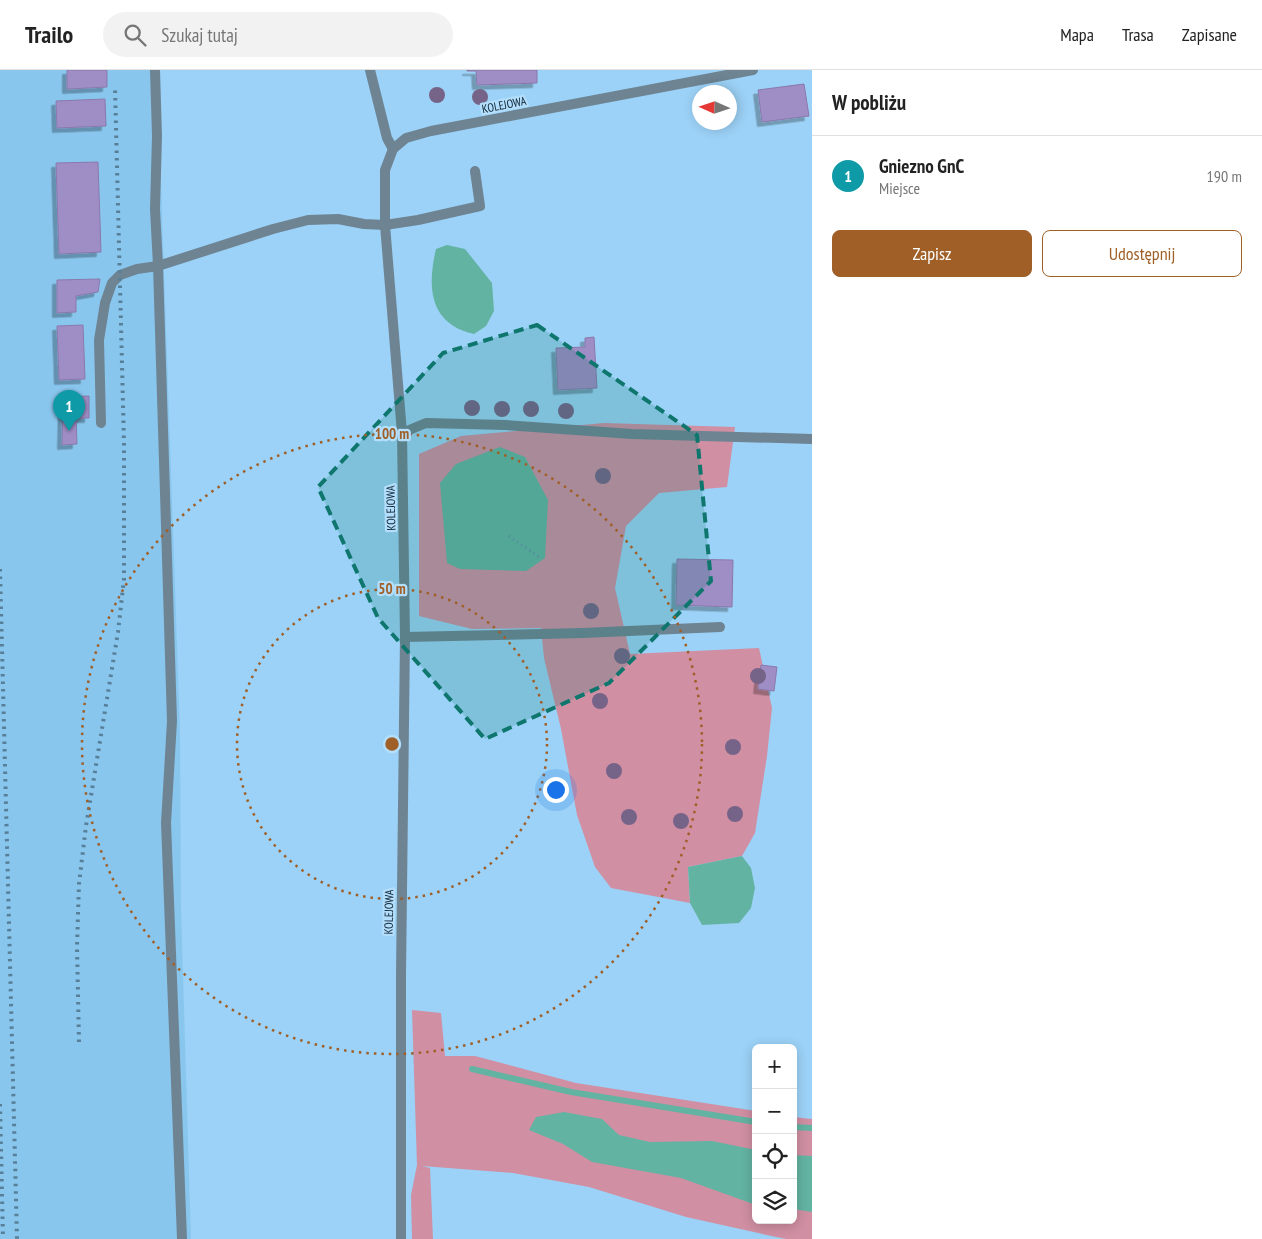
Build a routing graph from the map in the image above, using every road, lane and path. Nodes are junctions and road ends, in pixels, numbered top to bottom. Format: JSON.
{"nodes":[{"id":1,"x":154,"y":70,"type":"edge"},
{"id":2,"x":370,"y":70,"type":"edge"},
{"id":3,"x":753,"y":70,"type":"edge"},
{"id":4,"x":393,"y":148,"type":"junction"},
{"id":5,"x":475,"y":171,"type":"dead end"},
{"id":6,"x":385,"y":225,"type":"junction"},
{"id":7,"x":158,"y":266,"type":"junction"},
{"id":8,"x":101,"y":423,"type":"dead end"},
{"id":9,"x":402,"y":433,"type":"junction"},
{"id":10,"x":812,"y":438,"type":"edge"},
{"id":11,"x":509,"y":536,"type":"dead end"},
{"id":12,"x":539,"y":558,"type":"dead end"},
{"id":13,"x":720,"y":626,"type":"dead end"},
{"id":14,"x":405,"y":637,"type":"junction"},
{"id":15,"x":182,"y":1239,"type":"edge"},
{"id":16,"x":401,"y":1239,"type":"edge"}],
"edges":[{"from":1,"to":7,"type":"street"},
{"from":2,"to":4,"type":"street"},
{"from":3,"to":4,"type":"street","name":"KOLEJOWA"},
{"from":4,"to":6,"type":"street","name":"KOLEJOWA"},
{"from":5,"to":6,"type":"street"},
{"from":6,"to":7,"type":"street"},
{"from":6,"to":9,"type":"street","name":"KOLEJOWA"},
{"from":7,"to":8,"type":"street"},
{"from":7,"to":15,"type":"street"},
{"from":9,"to":10,"type":"street"},
{"from":9,"to":14,"type":"street","name":"KOLEJOWA"},
{"from":11,"to":12,"type":"path"},
{"from":13,"to":14,"type":"street"},
{"from":14,"to":16,"type":"street","name":"KOLEJOWA"}]}
